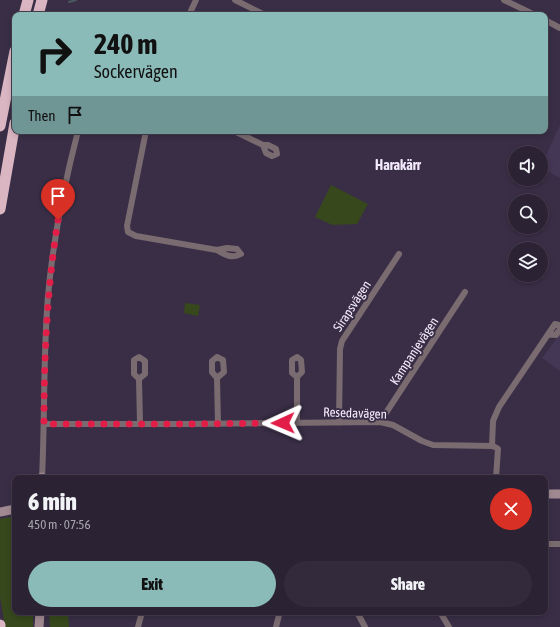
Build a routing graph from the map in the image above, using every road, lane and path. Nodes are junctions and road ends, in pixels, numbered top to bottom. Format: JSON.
{"nodes":[{"id":1,"x":196,"y":0,"type":"edge"},
{"id":2,"x":235,"y":0,"type":"edge"},
{"id":3,"x":504,"y":0,"type":"edge"},
{"id":4,"x":190,"y":12,"type":"edge"},
{"id":5,"x":259,"y":12,"type":"edge"},
{"id":6,"x":529,"y":12,"type":"edge"},
{"id":7,"x":548,"y":22,"type":"edge"},
{"id":8,"x":560,"y":28,"type":"edge"},
{"id":9,"x":12,"y":66,"type":"edge"},
{"id":10,"x":0,"y":126,"type":"edge"},
{"id":11,"x":13,"y":134,"type":"edge"},
{"id":12,"x":77,"y":134,"type":"edge"},
{"id":13,"x":145,"y":134,"type":"edge"},
{"id":14,"x":240,"y":134,"type":"edge"},
{"id":15,"x":262,"y":145,"type":"dead end"},
{"id":16,"x":0,"y":209,"type":"edge"},
{"id":17,"x":217,"y":250,"type":"dead end"},
{"id":18,"x":399,"y":254,"type":"dead end"},
{"id":19,"x":465,"y":292,"type":"dead end"},
{"id":20,"x":560,"y":328,"type":"edge"},
{"id":21,"x":297,"y":377,"type":"dead end"},
{"id":22,"x":139,"y":378,"type":"dead end"},
{"id":23,"x":218,"y":378,"type":"dead end"},
{"id":24,"x":297,"y":422,"type":"junction"},
{"id":25,"x":380,"y":422,"type":"junction"},
{"id":26,"x":339,"y":423,"type":"junction"},
{"id":27,"x":44,"y":424,"type":"junction"},
{"id":28,"x":140,"y":424,"type":"junction"},
{"id":29,"x":218,"y":424,"type":"junction"},
{"id":30,"x":492,"y":446,"type":"junction"},
{"id":31,"x":42,"y":475,"type":"edge"},
{"id":32,"x":496,"y":475,"type":"edge"},
{"id":33,"x":548,"y":494,"type":"edge"},
{"id":34,"x":560,"y":494,"type":"edge"},
{"id":35,"x":548,"y":544,"type":"edge"},
{"id":36,"x":560,"y":544,"type":"edge"},
{"id":37,"x":40,"y":615,"type":"edge"},
{"id":38,"x":141,"y":615,"type":"edge"},
{"id":39,"x":279,"y":615,"type":"edge"},
{"id":40,"x":359,"y":615,"type":"edge"},
{"id":41,"x":442,"y":615,"type":"edge"},
{"id":42,"x":39,"y":627,"type":"edge"},
{"id":43,"x":138,"y":627,"type":"edge"},
{"id":44,"x":276,"y":627,"type":"edge"},
{"id":45,"x":365,"y":627,"type":"edge"},
{"id":46,"x":449,"y":627,"type":"edge"}],
"edges":[{"from":1,"to":4,"type":"street"},
{"from":2,"to":5,"type":"street"},
{"from":3,"to":6,"type":"street"},
{"from":7,"to":8,"type":"street"},
{"from":9,"to":10,"type":"highway"},
{"from":11,"to":16,"type":"highway"},
{"from":12,"to":27,"type":"street"},
{"from":13,"to":17,"type":"street"},
{"from":14,"to":15,"type":"street"},
{"from":18,"to":26,"type":"street","name":"Sirapsvägen"},
{"from":19,"to":25,"type":"street","name":"Kampanjevägen"},
{"from":20,"to":30,"type":"street"},
{"from":21,"to":24,"type":"street"},
{"from":22,"to":28,"type":"street"},
{"from":23,"to":29,"type":"street"},
{"from":24,"to":26,"type":"street","name":"Resedavägen"},
{"from":24,"to":29,"type":"street","name":"Resedavägen"},
{"from":25,"to":26,"type":"street","name":"Resedavägen"},
{"from":25,"to":30,"type":"street","name":"Resedavägen"},
{"from":27,"to":28,"type":"street","name":"Resedavägen"},
{"from":27,"to":31,"type":"street"},
{"from":28,"to":29,"type":"street","name":"Resedavägen"},
{"from":30,"to":32,"type":"street"},
{"from":33,"to":34,"type":"main road"},
{"from":35,"to":36,"type":"street"},
{"from":37,"to":42,"type":"main road"},
{"from":38,"to":43,"type":"street"},
{"from":39,"to":44,"type":"street"},
{"from":40,"to":45,"type":"street"},
{"from":41,"to":46,"type":"street"}]}
